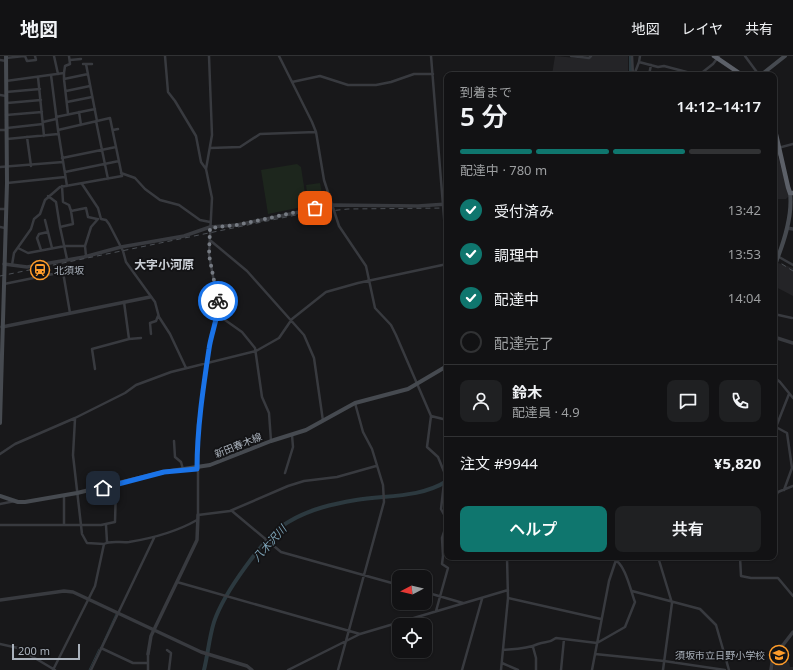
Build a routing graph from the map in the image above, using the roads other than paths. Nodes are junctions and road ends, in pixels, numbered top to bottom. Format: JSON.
{"nodes":[{"id":1,"x":25,"y":56,"type":"edge"},
{"id":2,"x":35,"y":56,"type":"edge"},
{"id":3,"x":54,"y":56,"type":"edge"},
{"id":4,"x":165,"y":56,"type":"edge"},
{"id":5,"x":209,"y":56,"type":"edge"},
{"id":6,"x":279,"y":56,"type":"edge"},
{"id":7,"x":431,"y":56,"type":"edge"},
{"id":8,"x":571,"y":56,"type":"edge"},
{"id":9,"x":591,"y":56,"type":"edge"},
{"id":10,"x":632,"y":56,"type":"edge"},
{"id":11,"x":640,"y":56,"type":"edge"},
{"id":12,"x":745,"y":56,"type":"edge"},
{"id":13,"x":785,"y":56,"type":"edge"},
{"id":14,"x":717,"y":57,"type":"edge"},
{"id":15,"x":6,"y":58,"type":"edge"},
{"id":16,"x":69,"y":58,"type":"edge"},
{"id":17,"x":81,"y":59,"type":"dead end"},
{"id":18,"x":0,"y":60,"type":"edge"},
{"id":19,"x":638,"y":62,"type":"junction"},
{"id":20,"x":92,"y":64,"type":"dead end"},
{"id":21,"x":651,"y":65,"type":"junction"},
{"id":22,"x":682,"y":71,"type":"joint"},
{"id":23,"x":633,"y":72,"type":"edge"},
{"id":24,"x":634,"y":72,"type":"edge"},
{"id":25,"x":650,"y":72,"type":"edge"},
{"id":26,"x":686,"y":72,"type":"edge"},
{"id":27,"x":702,"y":72,"type":"edge"},
{"id":28,"x":738,"y":72,"type":"edge"},
{"id":29,"x":758,"y":72,"type":"edge"},
{"id":30,"x":764,"y":72,"type":"edge"},
{"id":31,"x":64,"y":73,"type":"junction"},
{"id":32,"x":58,"y":74,"type":"junction"},
{"id":33,"x":88,"y":74,"type":"junction"},
{"id":34,"x":433,"y":74,"type":"junction"},
{"id":35,"x":51,"y":75,"type":"junction"},
{"id":36,"x":38,"y":77,"type":"junction"},
{"id":37,"x":64,"y":79,"type":"junction"},
{"id":38,"x":6,"y":81,"type":"junction"},
{"id":39,"x":292,"y":82,"type":"junction"},
{"id":40,"x":90,"y":86,"type":"junction"},
{"id":41,"x":40,"y":89,"type":"junction"},
{"id":42,"x":66,"y":91,"type":"junction"},
{"id":43,"x":6,"y":94,"type":"junction"},
{"id":44,"x":0,"y":95,"type":"edge"},
{"id":45,"x":92,"y":97,"type":"junction"},
{"id":46,"x":41,"y":100,"type":"junction"},
{"id":47,"x":67,"y":102,"type":"junction"},
{"id":48,"x":6,"y":103,"type":"junction"},
{"id":49,"x":95,"y":109,"type":"junction"},
{"id":50,"x":42,"y":112,"type":"junction"},
{"id":51,"x":79,"y":112,"type":"junction"},
{"id":52,"x":68,"y":114,"type":"junction"},
{"id":53,"x":6,"y":115,"type":"junction"},
{"id":54,"x":56,"y":118,"type":"junction"},
{"id":55,"x":96,"y":121,"type":"junction"},
{"id":56,"x":43,"y":123,"type":"junction"},
{"id":57,"x":81,"y":124,"type":"junction"},
{"id":58,"x":7,"y":129,"type":"junction"},
{"id":59,"x":118,"y":129,"type":"dead end"},
{"id":60,"x":0,"y":130,"type":"edge"},
{"id":61,"x":58,"y":130,"type":"junction"},
{"id":62,"x":112,"y":130,"type":"junction"},
{"id":63,"x":316,"y":132,"type":"junction"},
{"id":64,"x":58,"y":134,"type":"junction"},
{"id":65,"x":44,"y":136,"type":"junction"},
{"id":66,"x":27,"y":137,"type":"junction"},
{"id":67,"x":120,"y":137,"type":"dead end"},
{"id":68,"x":114,"y":138,"type":"junction"},
{"id":69,"x":7,"y":139,"type":"junction"},
{"id":70,"x":777,"y":143,"type":"edge"},
{"id":71,"x":793,"y":144,"type":"edge"},
{"id":72,"x":116,"y":147,"type":"junction"},
{"id":73,"x":210,"y":148,"type":"junction"},
{"id":74,"x":778,"y":148,"type":"junction"},
{"id":75,"x":102,"y":150,"type":"junction"},
{"id":76,"x":777,"y":154,"type":"edge"},
{"id":77,"x":780,"y":154,"type":"junction"},
{"id":78,"x":62,"y":158,"type":"junction"},
{"id":79,"x":119,"y":161,"type":"junction"},
{"id":80,"x":63,"y":162,"type":"junction"},
{"id":81,"x":105,"y":164,"type":"junction"},
{"id":82,"x":31,"y":166,"type":"junction"},
{"id":83,"x":0,"y":167,"type":"edge"},
{"id":84,"x":7,"y":168,"type":"junction"},
{"id":85,"x":206,"y":169,"type":"junction"},
{"id":86,"x":65,"y":172,"type":"junction"},
{"id":87,"x":121,"y":173,"type":"junction"},
{"id":88,"x":65,"y":177,"type":"junction"},
{"id":89,"x":108,"y":179,"type":"junction"},
{"id":90,"x":7,"y":184,"type":"junction"},
{"id":91,"x":82,"y":184,"type":"junction"},
{"id":92,"x":62,"y":186,"type":"junction"},
{"id":93,"x":67,"y":186,"type":"junction"},
{"id":94,"x":444,"y":192,"type":"edge"},
{"id":95,"x":792,"y":192,"type":"edge"},
{"id":96,"x":48,"y":196,"type":"junction"},
{"id":97,"x":444,"y":203,"type":"edge"},
{"id":98,"x":333,"y":205,"type":"junction"},
{"id":99,"x":0,"y":209,"type":"edge"},
{"id":100,"x":6,"y":209,"type":"junction"},
{"id":101,"x":71,"y":211,"type":"junction"},
{"id":102,"x":97,"y":219,"type":"junction"},
{"id":103,"x":101,"y":219,"type":"junction"},
{"id":104,"x":45,"y":220,"type":"dead end"},
{"id":105,"x":210,"y":222,"type":"junction"},
{"id":106,"x":0,"y":227,"type":"edge"},
{"id":107,"x":60,"y":227,"type":"junction"},
{"id":108,"x":5,"y":228,"type":"junction"},
{"id":109,"x":210,"y":228,"type":"junction"},
{"id":110,"x":787,"y":228,"type":"junction"},
{"id":111,"x":793,"y":229,"type":"edge"},
{"id":112,"x":48,"y":232,"type":"junction"},
{"id":113,"x":210,"y":240,"type":"junction"},
{"id":114,"x":64,"y":246,"type":"junction"},
{"id":115,"x":85,"y":246,"type":"junction"},
{"id":116,"x":2,"y":247,"type":"edge"},
{"id":117,"x":121,"y":247,"type":"junction"},
{"id":118,"x":18,"y":248,"type":"junction"},
{"id":119,"x":52,"y":248,"type":"junction"},
{"id":120,"x":40,"y":250,"type":"junction"},
{"id":121,"x":86,"y":256,"type":"junction"},
{"id":122,"x":779,"y":257,"type":"junction"},
{"id":123,"x":67,"y":259,"type":"junction"},
{"id":124,"x":777,"y":261,"type":"edge"},
{"id":125,"x":4,"y":264,"type":"junction"},
{"id":126,"x":793,"y":264,"type":"edge"},
{"id":127,"x":12,"y":265,"type":"junction"},
{"id":128,"x":444,"y":265,"type":"edge"},
{"id":129,"x":369,"y":281,"type":"junction"},
{"id":130,"x":4,"y":284,"type":"junction"},
{"id":131,"x":150,"y":297,"type":"junction"},
{"id":132,"x":124,"y":302,"type":"junction"},
{"id":133,"x":218,"y":311,"type":"junction"},
{"id":134,"x":70,"y":313,"type":"junction"},
{"id":135,"x":158,"y":315,"type":"junction"},
{"id":136,"x":777,"y":315,"type":"edge"},
{"id":137,"x":792,"y":318,"type":"edge"},
{"id":138,"x":1,"y":320,"type":"edge"},
{"id":139,"x":292,"y":320,"type":"junction"},
{"id":140,"x":154,"y":322,"type":"junction"},
{"id":141,"x":163,"y":322,"type":"junction"},
{"id":142,"x":2,"y":327,"type":"junction"},
{"id":143,"x":151,"y":334,"type":"dead end"},
{"id":144,"x":141,"y":338,"type":"dead end"},
{"id":145,"x":129,"y":339,"type":"junction"},
{"id":146,"x":777,"y":339,"type":"edge"},
{"id":147,"x":793,"y":343,"type":"edge"},
{"id":148,"x":256,"y":351,"type":"junction"},
{"id":149,"x":208,"y":364,"type":"junction"},
{"id":150,"x":186,"y":368,"type":"junction"},
{"id":151,"x":444,"y":368,"type":"edge"},
{"id":152,"x":96,"y":369,"type":"dead end"},
{"id":153,"x":777,"y":380,"type":"edge"},
{"id":154,"x":417,"y":384,"type":"junction"},
{"id":155,"x":789,"y":394,"type":"junction"},
{"id":156,"x":793,"y":398,"type":"edge"},
{"id":157,"x":356,"y":403,"type":"junction"},
{"id":158,"x":431,"y":416,"type":"junction"},
{"id":159,"x":75,"y":418,"type":"junction"},
{"id":160,"x":444,"y":419,"type":"edge"},
{"id":161,"x":323,"y":421,"type":"junction"},
{"id":162,"x":777,"y":422,"type":"edge"},
{"id":163,"x":0,"y":423,"type":"edge"},
{"id":164,"x":777,"y":428,"type":"edge"},
{"id":165,"x":292,"y":435,"type":"junction"},
{"id":166,"x":174,"y":441,"type":"dead end"},
{"id":167,"x":271,"y":441,"type":"junction"},
{"id":168,"x":0,"y":454,"type":"edge"},
{"id":169,"x":376,"y":466,"type":"junction"},
{"id":170,"x":197,"y":469,"type":"junction"},
{"id":171,"x":183,"y":470,"type":"junction"},
{"id":172,"x":444,"y":472,"type":"edge"},
{"id":173,"x":285,"y":473,"type":"dead end"},
{"id":174,"x":444,"y":483,"type":"edge"},
{"id":175,"x":116,"y":485,"type":"junction"},
{"id":176,"x":793,"y":486,"type":"edge"},
{"id":177,"x":784,"y":490,"type":"junction"},
{"id":178,"x":77,"y":493,"type":"junction"},
{"id":179,"x":777,"y":494,"type":"edge"},
{"id":180,"x":64,"y":495,"type":"junction"},
{"id":181,"x":0,"y":496,"type":"edge"},
{"id":182,"x":16,"y":501,"type":"junction"},
{"id":183,"x":0,"y":504,"type":"edge"},
{"id":184,"x":232,"y":511,"type":"junction"},
{"id":185,"x":444,"y":516,"type":"edge"},
{"id":186,"x":198,"y":517,"type":"junction"},
{"id":187,"x":0,"y":525,"type":"edge"},
{"id":188,"x":64,"y":525,"type":"junction"},
{"id":189,"x":80,"y":525,"type":"junction"},
{"id":190,"x":106,"y":525,"type":"junction"},
{"id":191,"x":444,"y":532,"type":"edge"},
{"id":192,"x":154,"y":538,"type":"junction"},
{"id":193,"x":107,"y":542,"type":"junction"},
{"id":194,"x":104,"y":544,"type":"junction"},
{"id":195,"x":444,"y":552,"type":"edge"},
{"id":196,"x":444,"y":552,"type":"edge"},
{"id":197,"x":507,"y":560,"type":"edge"},
{"id":198,"x":616,"y":560,"type":"edge"},
{"id":199,"x":618,"y":560,"type":"edge"},
{"id":200,"x":659,"y":560,"type":"edge"},
{"id":201,"x":740,"y":560,"type":"edge"},
{"id":202,"x":364,"y":575,"type":"junction"},
{"id":203,"x":178,"y":582,"type":"junction"},
{"id":204,"x":392,"y":584,"type":"edge"},
{"id":205,"x":508,"y":590,"type":"junction"},
{"id":206,"x":632,"y":591,"type":"junction"},
{"id":207,"x":432,"y":594,"type":"edge"},
{"id":208,"x":793,"y":596,"type":"edge"},
{"id":209,"x":441,"y":597,"type":"junction"},
{"id":210,"x":508,"y":598,"type":"junction"},
{"id":211,"x":88,"y":599,"type":"junction"},
{"id":212,"x":482,"y":599,"type":"junction"},
{"id":213,"x":0,"y":600,"type":"edge"},
{"id":214,"x":464,"y":603,"type":"junction"},
{"id":215,"x":672,"y":603,"type":"junction"},
{"id":216,"x":436,"y":612,"type":"junction"},
{"id":217,"x":118,"y":613,"type":"junction"},
{"id":218,"x":601,"y":619,"type":"junction"},
{"id":219,"x":154,"y":630,"type":"junction"},
{"id":220,"x":349,"y":630,"type":"junction"},
{"id":221,"x":793,"y":632,"type":"edge"},
{"id":222,"x":360,"y":634,"type":"junction"},
{"id":223,"x":564,"y":639,"type":"junction"},
{"id":224,"x":346,"y":641,"type":"junction"},
{"id":225,"x":597,"y":643,"type":"junction"},
{"id":226,"x":0,"y":644,"type":"edge"},
{"id":227,"x":533,"y":647,"type":"junction"},
{"id":228,"x":101,"y":648,"type":"junction"},
{"id":229,"x":167,"y":650,"type":"dead end"},
{"id":230,"x":503,"y":650,"type":"junction"},
{"id":231,"x":148,"y":654,"type":"joint"},
{"id":232,"x":595,"y":654,"type":"junction"},
{"id":233,"x":664,"y":661,"type":"junction"},
{"id":234,"x":148,"y":663,"type":"junction"},
{"id":235,"x":502,"y":663,"type":"junction"},
{"id":236,"x":54,"y":670,"type":"edge"},
{"id":237,"x":90,"y":670,"type":"edge"},
{"id":238,"x":148,"y":670,"type":"edge"},
{"id":239,"x":169,"y":670,"type":"edge"},
{"id":240,"x":252,"y":670,"type":"edge"},
{"id":241,"x":288,"y":670,"type":"edge"},
{"id":242,"x":338,"y":670,"type":"edge"},
{"id":243,"x":462,"y":670,"type":"edge"},
{"id":244,"x":501,"y":670,"type":"edge"},
{"id":245,"x":518,"y":670,"type":"edge"},
{"id":246,"x":536,"y":670,"type":"edge"},
{"id":247,"x":561,"y":670,"type":"edge"},
{"id":248,"x":592,"y":670,"type":"edge"},
{"id":249,"x":663,"y":670,"type":"edge"},
{"id":250,"x":725,"y":670,"type":"edge"},
{"id":251,"x":729,"y":670,"type":"edge"},
{"id":252,"x":771,"y":670,"type":"edge"}],
"edges":[{"from":1,"to":2,"type":"street"},
{"from":1,"to":15,"type":"street"},
{"from":3,"to":32,"type":"street"},
{"from":4,"to":85,"type":"street"},
{"from":5,"to":73,"type":"street"},
{"from":6,"to":39,"type":"street"},
{"from":7,"to":34,"type":"street"},
{"from":8,"to":9,"type":"street"},
{"from":10,"to":23,"type":"street"},
{"from":11,"to":19,"type":"street"},
{"from":12,"to":29,"type":"street"},
{"from":13,"to":30,"type":"main road"},
{"from":14,"to":27,"type":"street"},
{"from":14,"to":28,"type":"highway"},
{"from":15,"to":18,"type":"street"},
{"from":15,"to":38,"type":"main road"},
{"from":16,"to":17,"type":"street"},
{"from":16,"to":31,"type":"street"},
{"from":19,"to":21,"type":"street"},
{"from":19,"to":24,"type":"street"},
{"from":20,"to":33,"type":"street"},
{"from":21,"to":22,"type":"street"},
{"from":21,"to":25,"type":"street"},
{"from":22,"to":26,"type":"street"},
{"from":31,"to":32,"type":"street"},
{"from":31,"to":37,"type":"street"},
{"from":32,"to":35,"type":"street"},
{"from":33,"to":37,"type":"street"},
{"from":33,"to":40,"type":"street"},
{"from":34,"to":39,"type":"street"},
{"from":34,"to":94,"type":"street"},
{"from":35,"to":36,"type":"street"},
{"from":35,"to":54,"type":"street"},
{"from":36,"to":38,"type":"street"},
{"from":36,"to":41,"type":"street"},
{"from":37,"to":42,"type":"street"},
{"from":38,"to":43,"type":"main road"},
{"from":39,"to":63,"type":"street"},
{"from":40,"to":42,"type":"street"},
{"from":40,"to":45,"type":"street"},
{"from":41,"to":43,"type":"street"},
{"from":41,"to":46,"type":"street"},
{"from":42,"to":47,"type":"street"},
{"from":43,"to":44,"type":"street"},
{"from":43,"to":48,"type":"main road"},
{"from":45,"to":47,"type":"street"},
{"from":45,"to":49,"type":"street"},
{"from":46,"to":48,"type":"street"},
{"from":46,"to":50,"type":"street"},
{"from":47,"to":52,"type":"street"},
{"from":48,"to":53,"type":"main road"},
{"from":49,"to":51,"type":"street"},
{"from":49,"to":55,"type":"street"},
{"from":50,"to":53,"type":"street"},
{"from":50,"to":56,"type":"street"},
{"from":51,"to":52,"type":"street"},
{"from":51,"to":57,"type":"street"},
{"from":52,"to":54,"type":"street"},
{"from":53,"to":58,"type":"main road"},
{"from":54,"to":56,"type":"street"},
{"from":54,"to":61,"type":"street"},
{"from":55,"to":57,"type":"street"},
{"from":55,"to":62,"type":"street"},
{"from":55,"to":75,"type":"street"},
{"from":56,"to":58,"type":"street"},
{"from":56,"to":65,"type":"street"},
{"from":57,"to":61,"type":"street"},
{"from":58,"to":60,"type":"street"},
{"from":58,"to":69,"type":"main road"},
{"from":59,"to":62,"type":"street"},
{"from":61,"to":64,"type":"street"},
{"from":62,"to":68,"type":"street"},
{"from":63,"to":73,"type":"street"},
{"from":63,"to":98,"type":"street"},
{"from":64,"to":65,"type":"street"},
{"from":64,"to":78,"type":"street"},
{"from":65,"to":66,"type":"street"},
{"from":66,"to":69,"type":"street"},
{"from":66,"to":82,"type":"street"},
{"from":67,"to":68,"type":"street"},
{"from":68,"to":72,"type":"street"},
{"from":69,"to":84,"type":"main road"},
{"from":70,"to":74,"type":"highway"},
{"from":71,"to":74,"type":"street"},
{"from":72,"to":75,"type":"street"},
{"from":72,"to":79,"type":"street"},
{"from":73,"to":85,"type":"street"},
{"from":74,"to":77,"type":"highway"},
{"from":75,"to":78,"type":"street"},
{"from":75,"to":81,"type":"street"},
{"from":76,"to":77,"type":"street"},
{"from":77,"to":95,"type":"highway"},
{"from":78,"to":80,"type":"street"},
{"from":79,"to":81,"type":"street"},
{"from":79,"to":87,"type":"street"},
{"from":80,"to":82,"type":"street"},
{"from":80,"to":86,"type":"street"},
{"from":81,"to":86,"type":"street"},
{"from":81,"to":89,"type":"street"},
{"from":82,"to":84,"type":"street"},
{"from":83,"to":84,"type":"street"},
{"from":84,"to":90,"type":"main road"},
{"from":85,"to":105,"type":"street"},
{"from":86,"to":88,"type":"street"},
{"from":87,"to":89,"type":"street"},
{"from":87,"to":105,"type":"street"},
{"from":88,"to":90,"type":"street"},
{"from":88,"to":93,"type":"street"},
{"from":89,"to":91,"type":"street"},
{"from":90,"to":100,"type":"main road"},
{"from":91,"to":93,"type":"street"},
{"from":91,"to":103,"type":"street"},
{"from":92,"to":93,"type":"street"},
{"from":92,"to":96,"type":"street"},
{"from":92,"to":101,"type":"street"},
{"from":95,"to":110,"type":"main road"},
{"from":96,"to":107,"type":"street"},
{"from":96,"to":118,"type":"street"},
{"from":97,"to":98,"type":"street"},
{"from":98,"to":109,"type":"street"},
{"from":98,"to":129,"type":"street"},
{"from":99,"to":100,"type":"street"},
{"from":100,"to":108,"type":"main road"},
{"from":101,"to":102,"type":"street"},
{"from":101,"to":107,"type":"street"},
{"from":102,"to":103,"type":"street"},
{"from":102,"to":115,"type":"street"},
{"from":103,"to":117,"type":"street"},
{"from":104,"to":112,"type":"street"},
{"from":105,"to":109,"type":"street"},
{"from":106,"to":108,"type":"street"},
{"from":107,"to":114,"type":"street"},
{"from":108,"to":116,"type":"main road"},
{"from":109,"to":113,"type":"street"},
{"from":109,"to":117,"type":"street"},
{"from":110,"to":111,"type":"street"},
{"from":110,"to":122,"type":"main road"},
{"from":112,"to":119,"type":"street"},
{"from":112,"to":120,"type":"street"},
{"from":113,"to":133,"type":"street"},
{"from":113,"to":139,"type":"street"},
{"from":114,"to":115,"type":"street"},
{"from":114,"to":119,"type":"street"},
{"from":114,"to":123,"type":"street"},
{"from":115,"to":121,"type":"street"},
{"from":116,"to":125,"type":"main road"},
{"from":117,"to":121,"type":"street"},
{"from":117,"to":131,"type":"street"},
{"from":118,"to":120,"type":"street"},
{"from":118,"to":127,"type":"street"},
{"from":119,"to":120,"type":"street"},
{"from":121,"to":123,"type":"street"},
{"from":122,"to":124,"type":"main road"},
{"from":122,"to":126,"type":"street"},
{"from":123,"to":127,"type":"street"},
{"from":125,"to":127,"type":"street"},
{"from":125,"to":130,"type":"main road"},
{"from":128,"to":129,"type":"street"},
{"from":129,"to":139,"type":"street"},
{"from":129,"to":154,"type":"street"},
{"from":130,"to":134,"type":"street"},
{"from":130,"to":138,"type":"main road"},
{"from":131,"to":132,"type":"street"},
{"from":131,"to":135,"type":"street"},
{"from":132,"to":134,"type":"street"},
{"from":132,"to":145,"type":"street"},
{"from":133,"to":148,"type":"street"},
{"from":133,"to":149,"type":"street"},
{"from":134,"to":142,"type":"street"},
{"from":135,"to":140,"type":"street"},
{"from":135,"to":141,"type":"street"},
{"from":136,"to":137,"type":"street"},
{"from":138,"to":142,"type":"main road"},
{"from":139,"to":148,"type":"street"},
{"from":139,"to":161,"type":"street"},
{"from":140,"to":141,"type":"street"},
{"from":140,"to":143,"type":"street"},
{"from":141,"to":150,"type":"street"},
{"from":142,"to":163,"type":"main road"},
{"from":144,"to":145,"type":"street"},
{"from":145,"to":152,"type":"street"},
{"from":146,"to":147,"type":"street"},
{"from":148,"to":149,"type":"street"},
{"from":148,"to":167,"type":"street"},
{"from":149,"to":150,"type":"street"},
{"from":149,"to":170,"type":"street"},
{"from":150,"to":159,"type":"street"},
{"from":151,"to":154,"type":"main road","name":"新田春木線"},
{"from":153,"to":155,"type":"street"},
{"from":154,"to":157,"type":"main road","name":"新田春木線"},
{"from":154,"to":158,"type":"street"},
{"from":155,"to":156,"type":"street"},
{"from":155,"to":162,"type":"street"},
{"from":157,"to":161,"type":"main road","name":"新田春木線"},
{"from":157,"to":169,"type":"street"},
{"from":158,"to":160,"type":"street"},
{"from":158,"to":172,"type":"street"},
{"from":159,"to":168,"type":"street"},
{"from":159,"to":178,"type":"street"},
{"from":161,"to":165,"type":"main road","name":"新田春木線"},
{"from":164,"to":177,"type":"street"},
{"from":165,"to":167,"type":"main road","name":"新田春木線"},
{"from":165,"to":173,"type":"street"},
{"from":166,"to":171,"type":"street"},
{"from":167,"to":170,"type":"main road","name":"新田春木線"},
{"from":169,"to":184,"type":"street"},
{"from":169,"to":202,"type":"street"},
{"from":170,"to":171,"type":"main road","name":"新田春木線"},
{"from":170,"to":186,"type":"street"},
{"from":171,"to":175,"type":"main road","name":"新田春木線"},
{"from":174,"to":185,"type":"street"},
{"from":175,"to":178,"type":"main road","name":"新田春木線"},
{"from":175,"to":190,"type":"street"},
{"from":176,"to":177,"type":"street"},
{"from":177,"to":179,"type":"street"},
{"from":178,"to":180,"type":"main road","name":"新田春木線"},
{"from":178,"to":189,"type":"street"},
{"from":180,"to":182,"type":"main road","name":"新田春木線"},
{"from":180,"to":188,"type":"street"},
{"from":181,"to":182,"type":"main road","name":"新田春木線"},
{"from":182,"to":183,"type":"street"},
{"from":184,"to":186,"type":"street"},
{"from":184,"to":202,"type":"street"},
{"from":186,"to":192,"type":"street"},
{"from":186,"to":203,"type":"street"},
{"from":187,"to":188,"type":"street"},
{"from":188,"to":189,"type":"street"},
{"from":189,"to":190,"type":"street"},
{"from":189,"to":194,"type":"street"},
{"from":190,"to":193,"type":"street"},
{"from":191,"to":196,"type":"street"},
{"from":192,"to":193,"type":"street"},
{"from":192,"to":217,"type":"street"},
{"from":193,"to":194,"type":"street"},
{"from":194,"to":211,"type":"street"},
{"from":195,"to":209,"type":"street"},
{"from":197,"to":205,"type":"street"},
{"from":198,"to":218,"type":"street"},
{"from":199,"to":206,"type":"street"},
{"from":200,"to":215,"type":"street"},
{"from":201,"to":208,"type":"street"},
{"from":202,"to":204,"type":"street"},
{"from":202,"to":220,"type":"street"},
{"from":203,"to":219,"type":"street"},
{"from":203,"to":220,"type":"street"},
{"from":205,"to":210,"type":"street"},
{"from":205,"to":212,"type":"street"},
{"from":206,"to":215,"type":"street"},
{"from":206,"to":225,"type":"street"},
{"from":207,"to":209,"type":"street"},
{"from":209,"to":214,"type":"street"},
{"from":209,"to":216,"type":"street"},
{"from":210,"to":218,"type":"street"},
{"from":210,"to":230,"type":"street"},
{"from":211,"to":213,"type":"street"},
{"from":211,"to":217,"type":"street"},
{"from":211,"to":236,"type":"street"},
{"from":212,"to":214,"type":"street"},
{"from":212,"to":243,"type":"street"},
{"from":214,"to":216,"type":"street"},
{"from":215,"to":233,"type":"street"},
{"from":215,"to":251,"type":"street"},
{"from":216,"to":222,"type":"street"},
{"from":217,"to":219,"type":"street"},
{"from":217,"to":228,"type":"street"},
{"from":218,"to":225,"type":"street"},
{"from":219,"to":231,"type":"street"},
{"from":219,"to":240,"type":"street"},
{"from":220,"to":222,"type":"street"},
{"from":220,"to":224,"type":"street"},
{"from":221,"to":252,"type":"street"},
{"from":222,"to":224,"type":"street"},
{"from":223,"to":225,"type":"street"},
{"from":223,"to":227,"type":"street"},
{"from":223,"to":247,"type":"street"},
{"from":224,"to":241,"type":"street"},
{"from":224,"to":242,"type":"street"},
{"from":225,"to":232,"type":"street"},
{"from":226,"to":236,"type":"street"},
{"from":227,"to":230,"type":"street"},
{"from":227,"to":246,"type":"street"},
{"from":228,"to":234,"type":"street"},
{"from":228,"to":237,"type":"street"},
{"from":229,"to":239,"type":"street"},
{"from":230,"to":235,"type":"street"},
{"from":231,"to":234,"type":"street"},
{"from":232,"to":233,"type":"street"},
{"from":232,"to":248,"type":"street"},
{"from":233,"to":249,"type":"street"},
{"from":233,"to":250,"type":"street"},
{"from":234,"to":238,"type":"street"},
{"from":235,"to":244,"type":"street"},
{"from":235,"to":245,"type":"street"}]}
